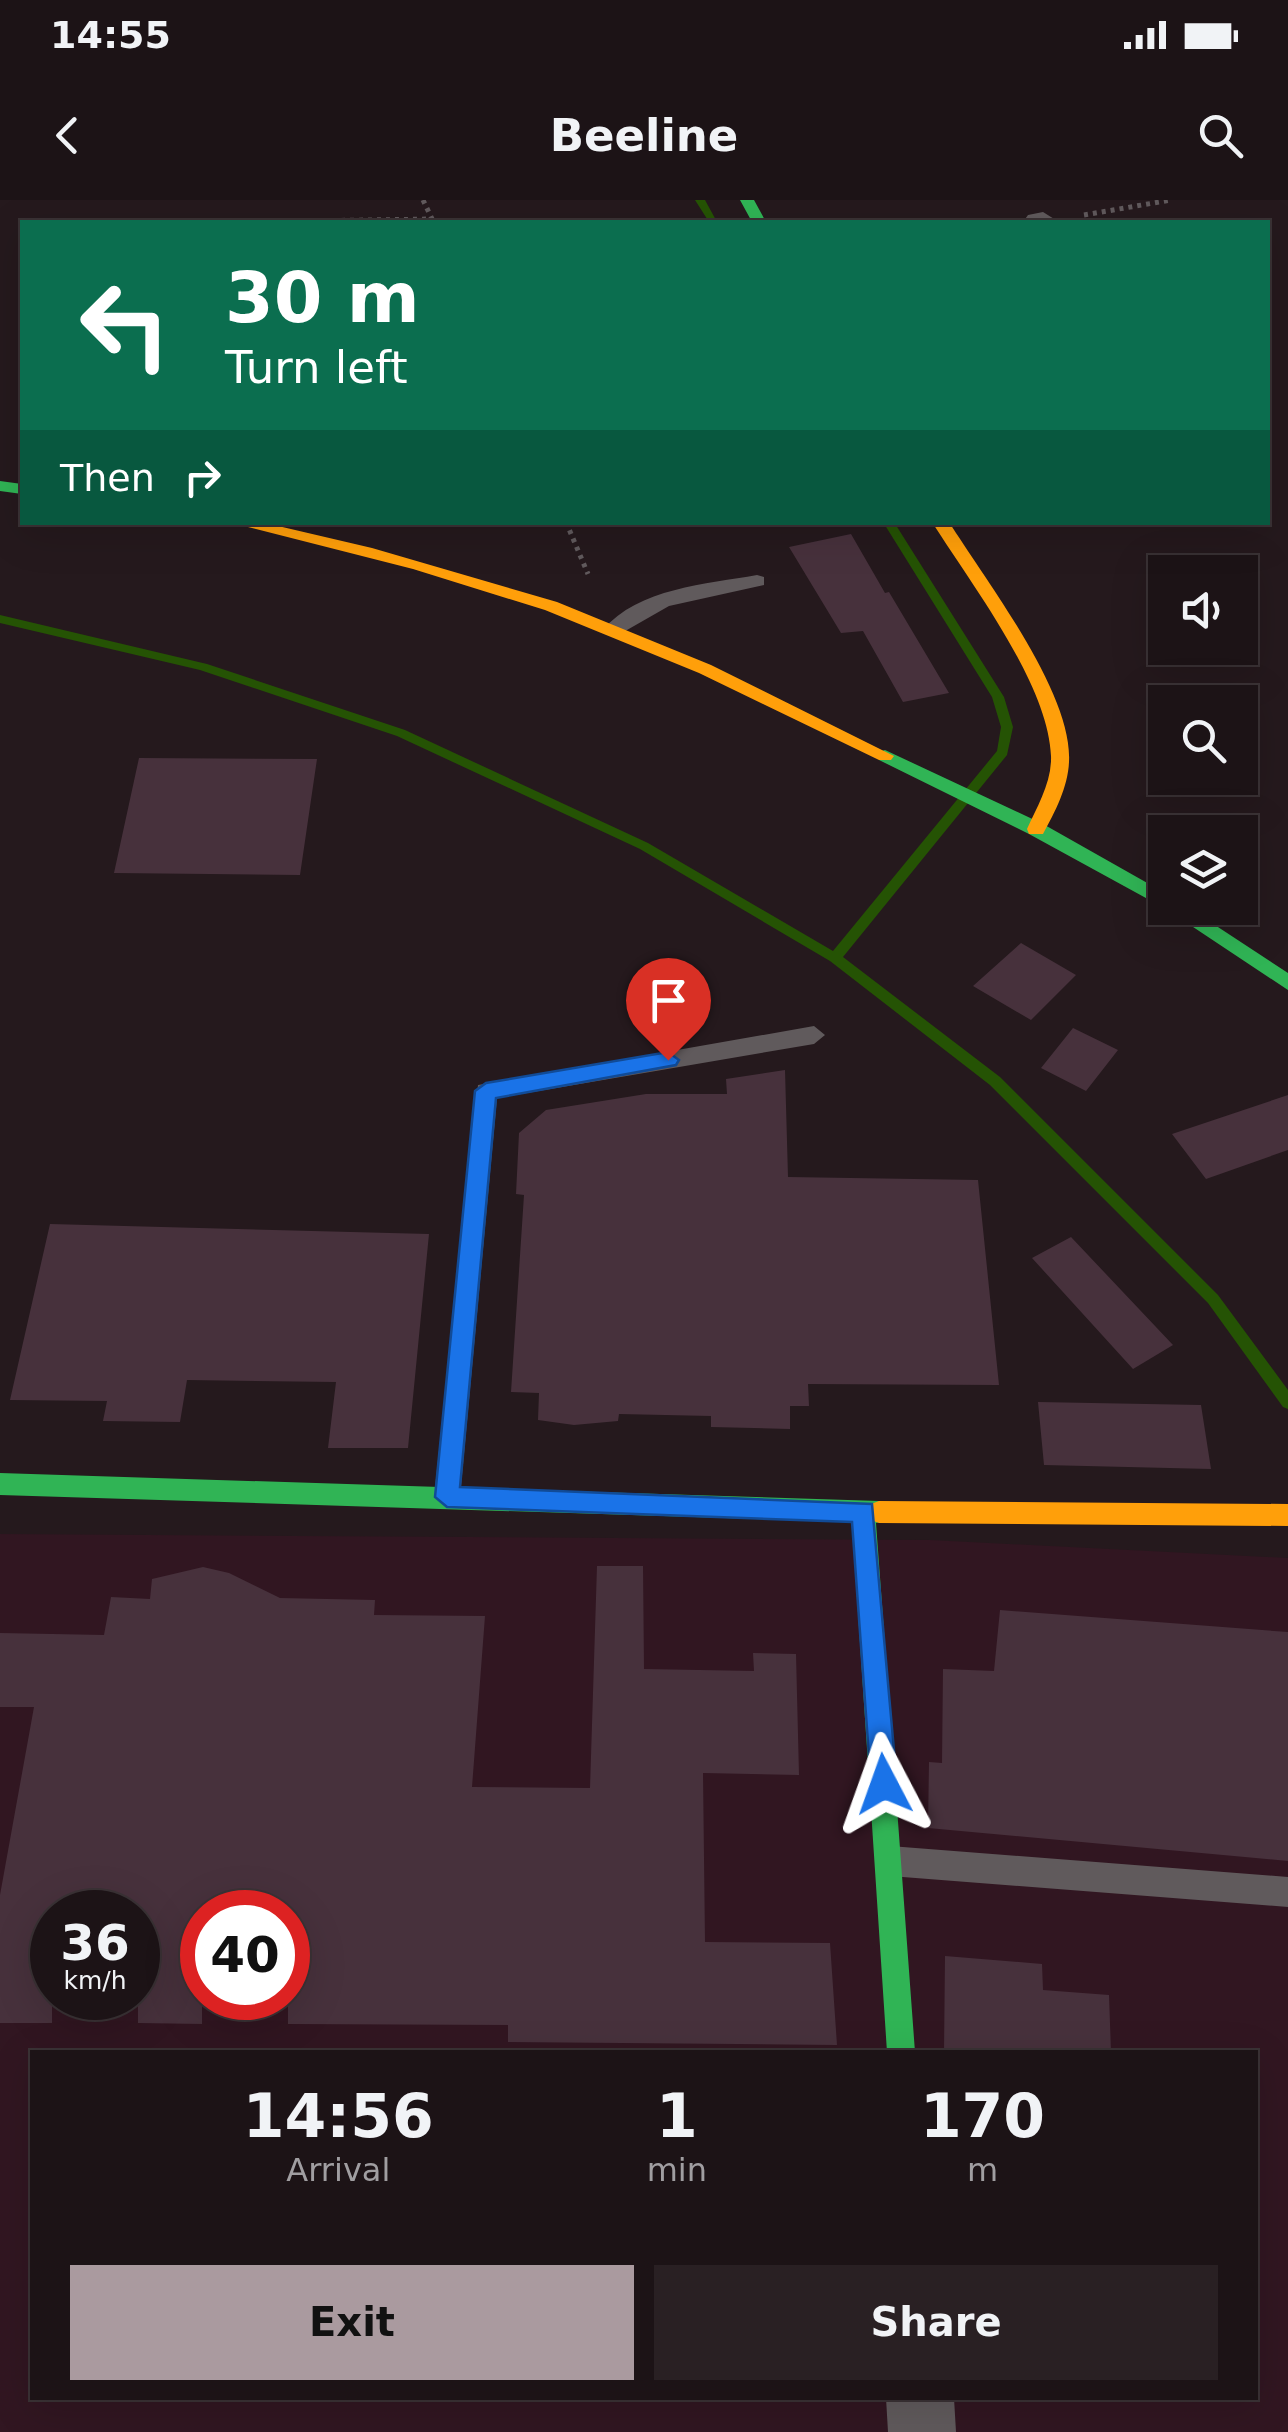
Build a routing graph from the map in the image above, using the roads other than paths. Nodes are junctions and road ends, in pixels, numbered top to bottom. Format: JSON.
{"nodes":[{"id":1,"x":249,"y":525,"type":"edge"},
{"id":2,"x":942,"y":525,"type":"edge"},
{"id":3,"x":757,"y":581,"type":"dead end"},
{"id":4,"x":613,"y":630,"type":"junction"},
{"id":5,"x":1036,"y":829,"type":"junction"},
{"id":6,"x":1148,"y":892,"type":"edge"},
{"id":7,"x":1201,"y":925,"type":"edge"},
{"id":8,"x":1288,"y":983,"type":"edge"},
{"id":9,"x":814,"y":1035,"type":"dead end"},
{"id":10,"x":0,"y":1484,"type":"edge"},
{"id":11,"x":447,"y":1497,"type":"junction"},
{"id":12,"x":863,"y":1512,"type":"junction"},
{"id":13,"x":1288,"y":1515,"type":"edge"},
{"id":14,"x":890,"y":1861,"type":"junction"},
{"id":15,"x":1288,"y":1892,"type":"edge"},
{"id":16,"x":901,"y":2050,"type":"edge"},
{"id":17,"x":920,"y":2400,"type":"edge"},
{"id":18,"x":922,"y":2432,"type":"edge"}],
"edges":[{"from":1,"to":4,"type":"street"},
{"from":2,"to":5,"type":"street"},
{"from":3,"to":4,"type":"lane"},
{"from":4,"to":5,"type":"street"},
{"from":5,"to":6,"type":"street"},
{"from":7,"to":8,"type":"street"},
{"from":9,"to":11,"type":"lane"},
{"from":10,"to":11,"type":"street"},
{"from":11,"to":12,"type":"street"},
{"from":12,"to":13,"type":"street"},
{"from":12,"to":14,"type":"street"},
{"from":14,"to":15,"type":"lane"},
{"from":14,"to":16,"type":"street"},
{"from":17,"to":18,"type":"street"}]}
